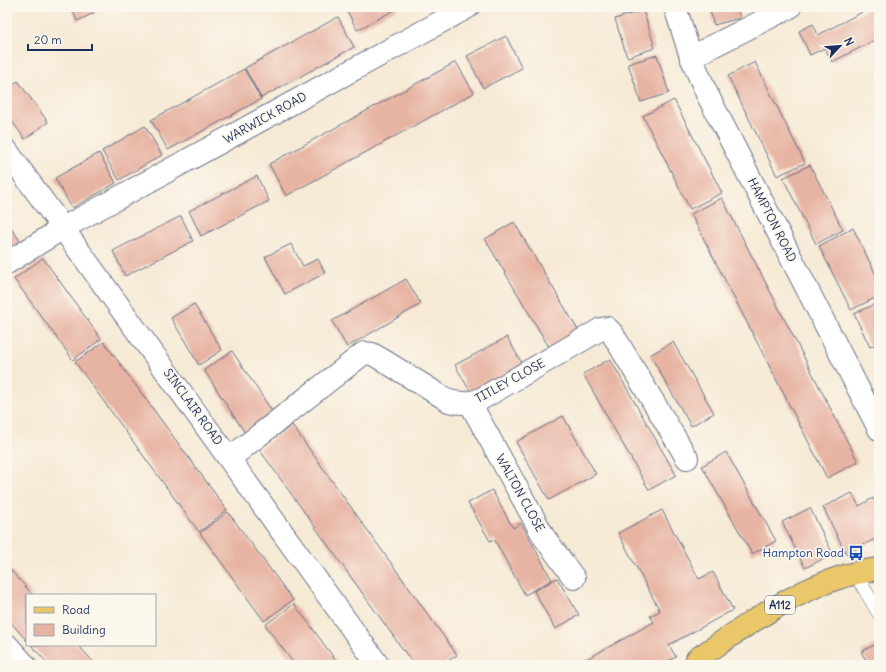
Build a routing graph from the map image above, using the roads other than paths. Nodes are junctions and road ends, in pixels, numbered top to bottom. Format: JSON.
{"nodes":[{"id":1,"x":468,"y":7,"type":"edge"},
{"id":2,"x":676,"y":7,"type":"edge"},
{"id":3,"x":790,"y":7,"type":"edge"},
{"id":4,"x":691,"y":57,"type":"junction"},
{"id":5,"x":7,"y":151,"type":"edge"},
{"id":6,"x":63,"y":228,"type":"junction"},
{"id":7,"x":7,"y":264,"type":"edge"},
{"id":8,"x":470,"y":403,"type":"junction"},
{"id":9,"x":879,"y":429,"type":"edge"},
{"id":10,"x":230,"y":458,"type":"junction"},
{"id":11,"x":687,"y":458,"type":"dead end"},
{"id":12,"x":879,"y":569,"type":"edge"},
{"id":13,"x":855,"y":573,"type":"junction"},
{"id":14,"x":574,"y":578,"type":"dead end"},
{"id":15,"x":879,"y":614,"type":"edge"},
{"id":16,"x":7,"y":644,"type":"edge"},
{"id":17,"x":698,"y":663,"type":"edge"},
{"id":18,"x":25,"y":665,"type":"edge"},
{"id":19,"x":378,"y":665,"type":"edge"}],
"edges":[{"from":1,"to":6,"type":"street","name":"WARWICK ROAD"},
{"from":2,"to":4,"type":"street","name":"HAMPTON ROAD"},
{"from":3,"to":4,"type":"street"},
{"from":4,"to":9,"type":"street","name":"HAMPTON ROAD"},
{"from":5,"to":6,"type":"street","name":"SINCLAIR ROAD"},
{"from":6,"to":7,"type":"street","name":"WARWICK ROAD"},
{"from":6,"to":10,"type":"street","name":"SINCLAIR ROAD"},
{"from":8,"to":10,"type":"street","name":"TITLEY CLOSE"},
{"from":8,"to":11,"type":"street","name":"TITLEY CLOSE"},
{"from":8,"to":14,"type":"street","name":"WALTON CLOSE"},
{"from":10,"to":19,"type":"street","name":"SINCLAIR ROAD"},
{"from":12,"to":13,"type":"main road","number":"A112"},
{"from":13,"to":15,"type":"lane"},
{"from":13,"to":17,"type":"main road","number":"A112"},
{"from":16,"to":18,"type":"street"}]}
